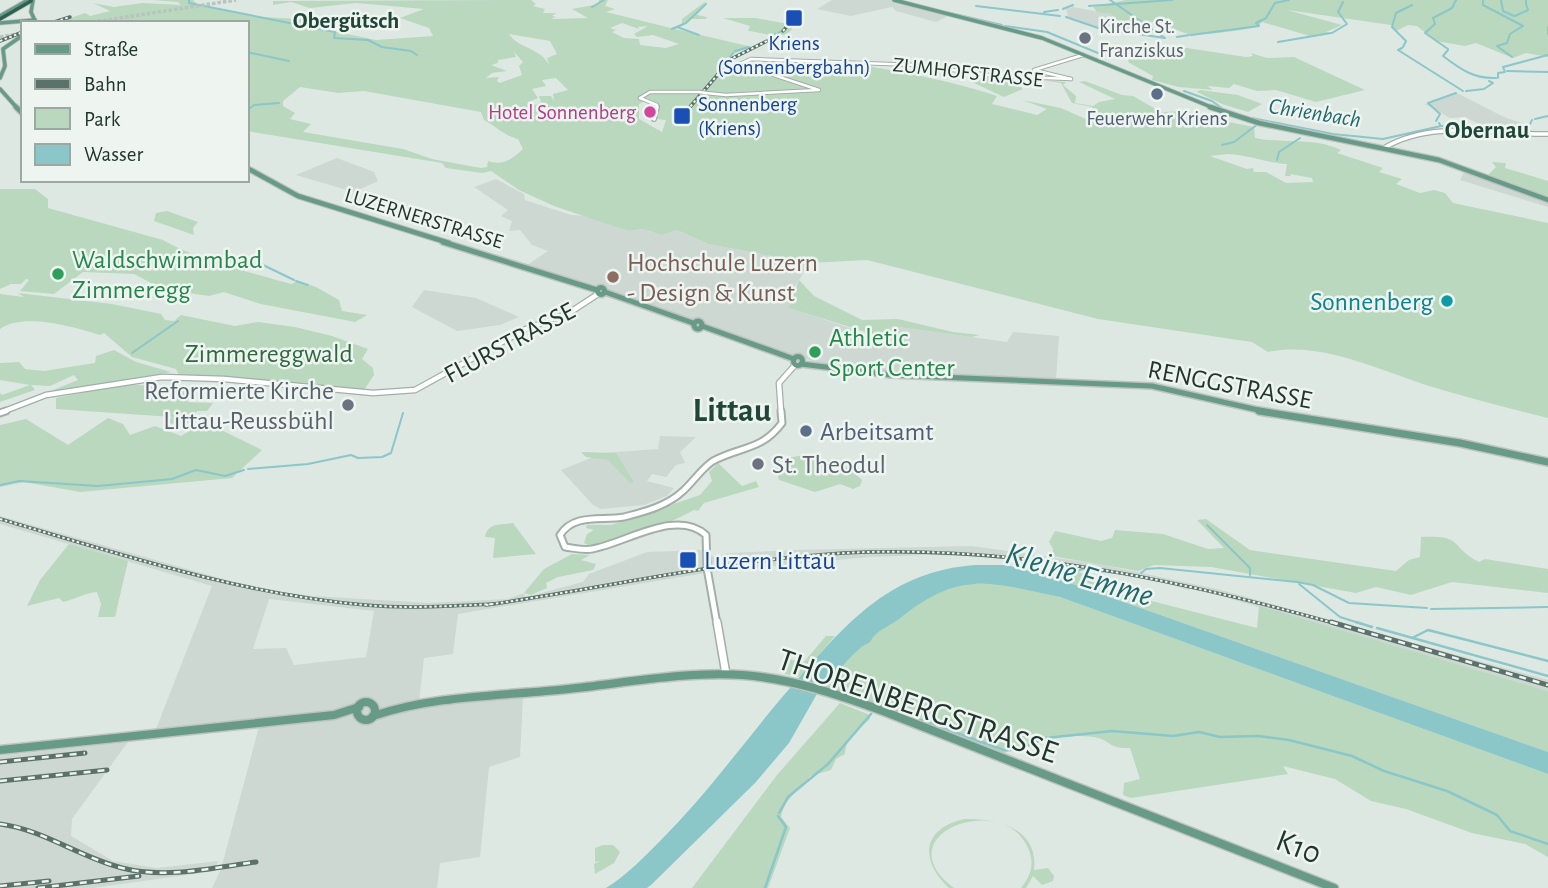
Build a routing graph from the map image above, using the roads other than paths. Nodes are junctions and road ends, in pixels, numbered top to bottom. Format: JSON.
{"nodes":[{"id":1,"x":31,"y":0,"type":"edge"},
{"id":2,"x":894,"y":0,"type":"edge"},
{"id":3,"x":27,"y":10,"type":"joint"},
{"id":4,"x":9,"y":14,"type":"junction"},
{"id":5,"x":1,"y":20,"type":"edge"},
{"id":6,"x":33,"y":21,"type":"edge"},
{"id":7,"x":21,"y":22,"type":"edge"},
{"id":8,"x":21,"y":37,"type":"edge"},
{"id":9,"x":1083,"y":55,"type":"junction"},
{"id":10,"x":0,"y":78,"type":"edge"},
{"id":11,"x":0,"y":89,"type":"edge"},
{"id":12,"x":21,"y":112,"type":"edge"},
{"id":13,"x":654,"y":119,"type":"dead end"},
{"id":14,"x":1548,"y":134,"type":"edge"},
{"id":15,"x":1384,"y":148,"type":"junction"},
{"id":16,"x":248,"y":169,"type":"edge"},
{"id":17,"x":1548,"y":200,"type":"edge"},
{"id":18,"x":597,"y":292,"type":"junction"},
{"id":19,"x":799,"y":361,"type":"junction"},
{"id":20,"x":0,"y":413,"type":"edge"},
{"id":21,"x":1548,"y":462,"type":"edge"},
{"id":22,"x":726,"y":674,"type":"junction"},
{"id":23,"x":375,"y":705,"type":"junction"},
{"id":24,"x":359,"y":707,"type":"junction"},
{"id":25,"x":396,"y":708,"type":"junction"},
{"id":26,"x":334,"y":715,"type":"junction"},
{"id":27,"x":373,"y":716,"type":"junction"},
{"id":28,"x":357,"y":718,"type":"junction"},
{"id":29,"x":0,"y":750,"type":"edge"},
{"id":30,"x":1245,"y":853,"type":"joint"},
{"id":31,"x":1334,"y":888,"type":"edge"}],
"edges":[{"from":1,"to":4,"type":"highway"},
{"from":1,"to":5,"type":"highway"},
{"from":1,"to":6,"type":"main road"},
{"from":2,"to":9,"type":"main road"},
{"from":3,"to":4,"type":"highway"},
{"from":3,"to":6,"type":"main road"},
{"from":4,"to":5,"type":"highway"},
{"from":5,"to":7,"type":"main road"},
{"from":8,"to":10,"type":"main road"},
{"from":9,"to":13,"type":"street","name":"ZUMHOFSTRASSE","bridge":true},
{"from":9,"to":15,"type":"main road"},
{"from":11,"to":12,"type":"main road"},
{"from":14,"to":15,"type":"street"},
{"from":15,"to":17,"type":"main road"},
{"from":16,"to":18,"type":"main road","name":"LUZERNERSTRASSE"},
{"from":18,"to":19,"type":"main road"},
{"from":18,"to":20,"type":"street","name":"FLURSTRASSE"},
{"from":19,"to":21,"type":"main road","name":"RENGGSTRASSE"},
{"from":19,"to":22,"type":"street"},
{"from":22,"to":25,"type":"main road","name":"THORENBERGSTRASSE"},
{"from":22,"to":30,"type":"main road","name":"THORENBERGSTRASSE"},
{"from":23,"to":24,"type":"main road","name":"THORENBERGSTRASSE"},
{"from":23,"to":25,"type":"main road","name":"THORENBERGSTRASSE"},
{"from":23,"to":27,"type":"main road"},
{"from":24,"to":26,"type":"main road"},
{"from":24,"to":28,"type":"main road"},
{"from":25,"to":27,"type":"main road","name":"THORENBERGSTRASSE"},
{"from":26,"to":28,"type":"main road"},
{"from":26,"to":29,"type":"main road"},
{"from":27,"to":28,"type":"main road","name":"THORENBERGSTRASSE"},
{"from":30,"to":31,"type":"main road","name":"K10"}]}
